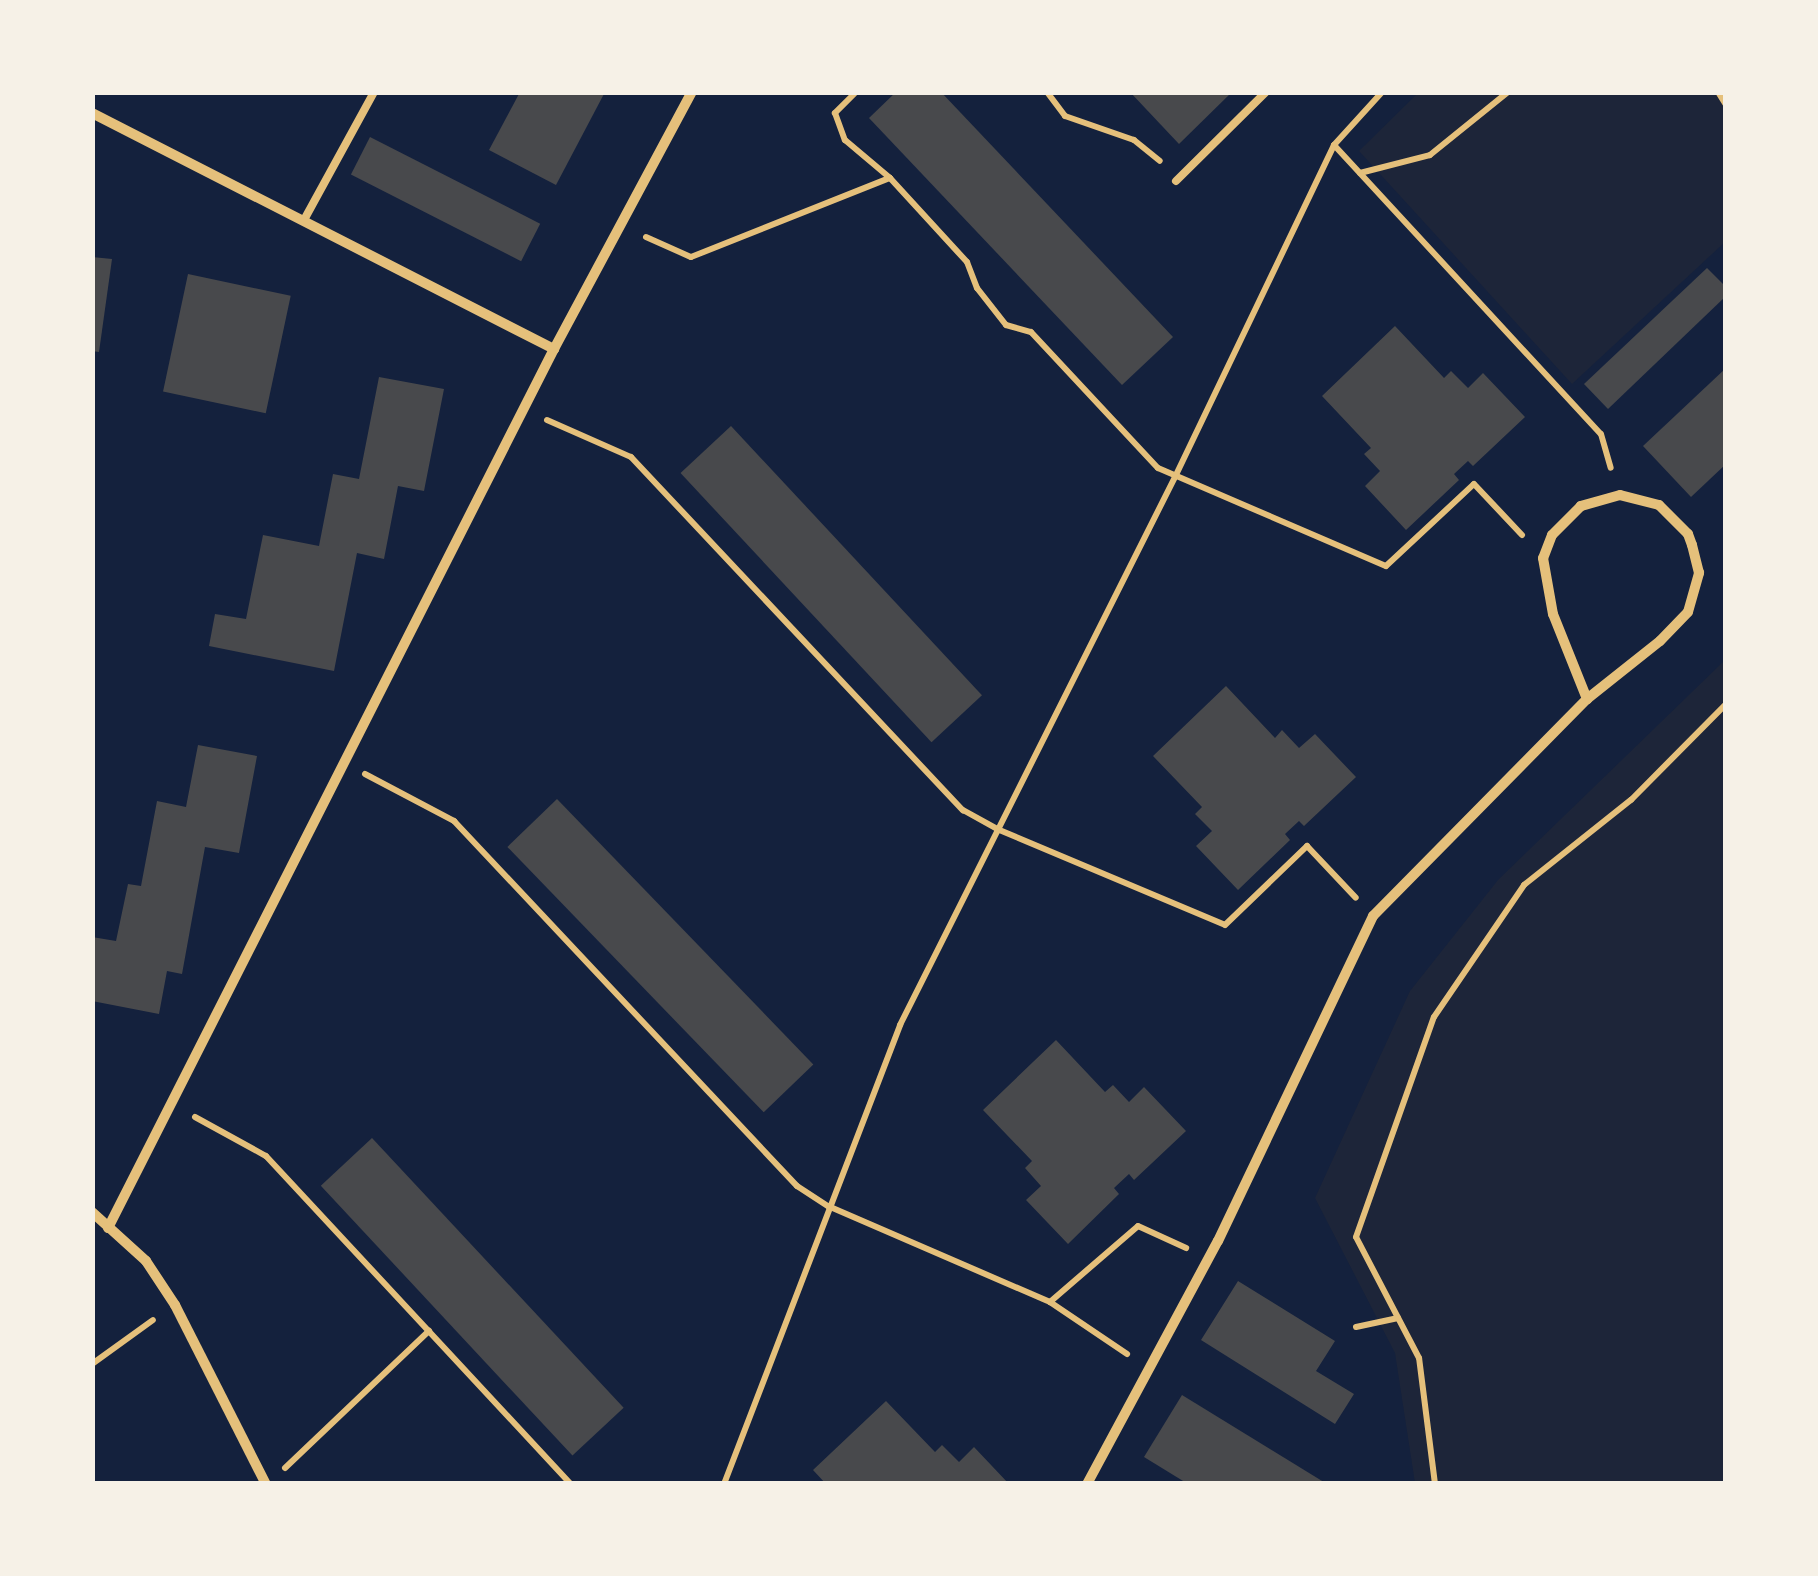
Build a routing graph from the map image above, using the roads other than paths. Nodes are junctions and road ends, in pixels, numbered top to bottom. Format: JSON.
{"nodes":[{"id":1,"x":374,"y":92,"type":"edge"},
{"id":2,"x":692,"y":92,"type":"edge"},
{"id":3,"x":1266,"y":92,"type":"edge"},
{"id":4,"x":92,"y":113,"type":"edge"},
{"id":5,"x":1176,"y":181,"type":"dead end"},
{"id":6,"x":304,"y":220,"type":"junction"},
{"id":7,"x":554,"y":349,"type":"junction"},
{"id":8,"x":1587,"y":700,"type":"junction"},
{"id":9,"x":92,"y":1212,"type":"edge"},
{"id":10,"x":108,"y":1228,"type":"junction"},
{"id":11,"x":266,"y":1484,"type":"edge"},
{"id":12,"x":1087,"y":1484,"type":"edge"}],
"edges":[{"from":1,"to":6,"type":"lane"},
{"from":2,"to":7,"type":"street"},
{"from":3,"to":5,"type":"lane"},
{"from":4,"to":6,"type":"street"},
{"from":6,"to":7,"type":"street"},
{"from":7,"to":10,"type":"street"},
{"from":8,"to":8,"type":"street"},
{"from":8,"to":12,"type":"street"},
{"from":9,"to":10,"type":"street"},
{"from":10,"to":11,"type":"street"}]}
